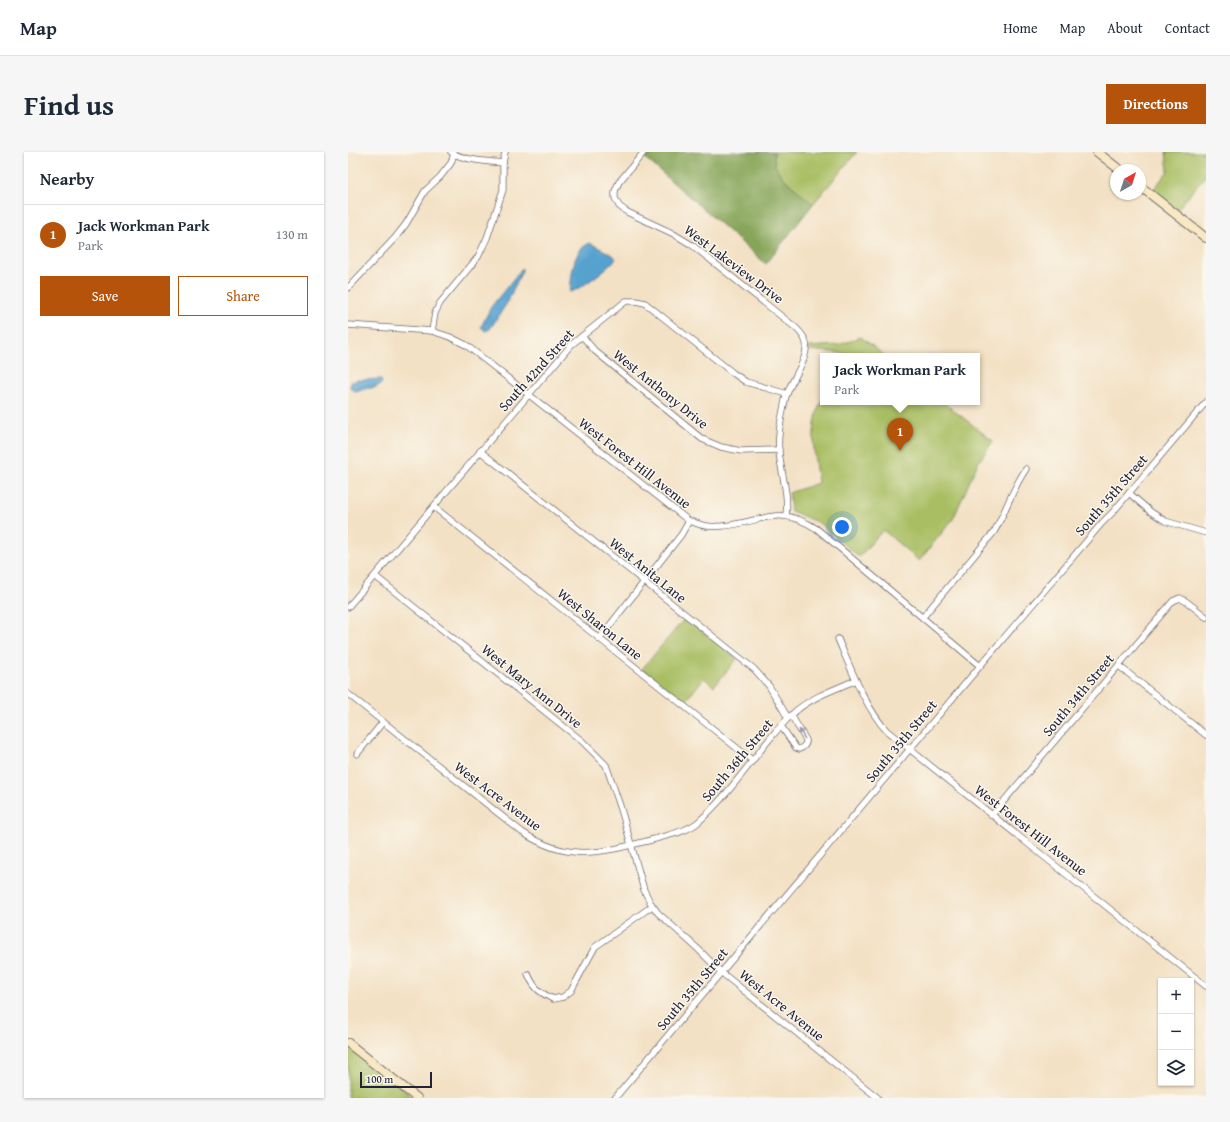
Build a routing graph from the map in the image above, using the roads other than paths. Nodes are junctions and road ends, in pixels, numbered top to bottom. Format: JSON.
{"nodes":[{"id":1,"x":505,"y":152,"type":"edge"},
{"id":2,"x":644,"y":152,"type":"edge"},
{"id":3,"x":1097,"y":152,"type":"edge"},
{"id":4,"x":452,"y":153,"type":"edge"},
{"id":5,"x":503,"y":163,"type":"junction"},
{"id":6,"x":1112,"y":164,"type":"edge"},
{"id":7,"x":1146,"y":191,"type":"edge"},
{"id":8,"x":1206,"y":238,"type":"edge"},
{"id":9,"x":348,"y":288,"type":"edge"},
{"id":10,"x":348,"y":325,"type":"edge"},
{"id":11,"x":432,"y":331,"type":"junction"},
{"id":12,"x":582,"y":336,"type":"junction"},
{"id":13,"x":787,"y":394,"type":"junction"},
{"id":14,"x":529,"y":395,"type":"junction"},
{"id":15,"x":1206,"y":402,"type":"edge"},
{"id":16,"x":779,"y":450,"type":"junction"},
{"id":17,"x":480,"y":451,"type":"junction"},
{"id":18,"x":1026,"y":469,"type":"dead end"},
{"id":19,"x":1129,"y":493,"type":"junction"},
{"id":20,"x":434,"y":507,"type":"junction"},
{"id":21,"x":786,"y":516,"type":"junction"},
{"id":22,"x":689,"y":521,"type":"junction"},
{"id":23,"x":1206,"y":533,"type":"edge"},
{"id":24,"x":375,"y":576,"type":"junction"},
{"id":25,"x":644,"y":582,"type":"junction"},
{"id":26,"x":348,"y":607,"type":"edge"},
{"id":27,"x":923,"y":617,"type":"junction"},
{"id":28,"x":1206,"y":617,"type":"edge"},
{"id":29,"x":599,"y":639,"type":"junction"},
{"id":30,"x":838,"y":640,"type":"dead end"},
{"id":31,"x":980,"y":666,"type":"junction"},
{"id":32,"x":1119,"y":666,"type":"junction"},
{"id":33,"x":856,"y":680,"type":"junction"},
{"id":34,"x":348,"y":694,"type":"edge"},
{"id":35,"x":790,"y":716,"type":"junction"},
{"id":36,"x":383,"y":722,"type":"junction"},
{"id":37,"x":781,"y":726,"type":"junction"},
{"id":38,"x":1206,"y":735,"type":"edge"},
{"id":39,"x":910,"y":750,"type":"junction"},
{"id":40,"x":357,"y":754,"type":"dead end"},
{"id":41,"x":752,"y":760,"type":"junction"},
{"id":42,"x":992,"y":815,"type":"junction"},
{"id":43,"x":631,"y":845,"type":"junction"},
{"id":44,"x":652,"y":906,"type":"junction"},
{"id":45,"x":722,"y":973,"type":"junction"},
{"id":46,"x":528,"y":974,"type":"dead end"},
{"id":47,"x":1206,"y":986,"type":"edge"},
{"id":48,"x":348,"y":1043,"type":"edge"},
{"id":49,"x":417,"y":1098,"type":"edge"},
{"id":50,"x":616,"y":1098,"type":"edge"},
{"id":51,"x":878,"y":1098,"type":"edge"}],
"edges":[{"from":1,"to":5,"type":"street"},
{"from":2,"to":13,"type":"street","name":"West Lakeview Drive"},
{"from":3,"to":6,"type":"street"},
{"from":4,"to":5,"type":"street"},
{"from":4,"to":9,"type":"street"},
{"from":5,"to":11,"type":"street"},
{"from":7,"to":8,"type":"street"},
{"from":10,"to":11,"type":"street","name":"West Forest Hill Avenue"},
{"from":11,"to":14,"type":"street","name":"West Forest Hill Avenue"},
{"from":12,"to":13,"type":"street","name":"South 42nd Street"},
{"from":12,"to":14,"type":"street","name":"South 42nd Street"},
{"from":12,"to":16,"type":"street","name":"West Anthony Drive"},
{"from":13,"to":16,"type":"street"},
{"from":14,"to":17,"type":"street","name":"South 42nd Street"},
{"from":14,"to":22,"type":"street","name":"West Forest Hill Avenue"},
{"from":15,"to":19,"type":"street","name":"South 35th Street"},
{"from":16,"to":21,"type":"street"},
{"from":17,"to":20,"type":"street","name":"South 42nd Street"},
{"from":17,"to":25,"type":"street","name":"West Anita Lane"},
{"from":18,"to":27,"type":"street"},
{"from":19,"to":23,"type":"street"},
{"from":19,"to":31,"type":"street","name":"South 35th Street"},
{"from":20,"to":24,"type":"street","name":"South 42nd Street"},
{"from":20,"to":29,"type":"street","name":"West Sharon Lane"},
{"from":21,"to":22,"type":"street","name":"West Forest Hill Avenue"},
{"from":21,"to":27,"type":"street","name":"West Forest Hill Avenue"},
{"from":22,"to":25,"type":"street"},
{"from":24,"to":26,"type":"street","name":"South 42nd Street"},
{"from":24,"to":43,"type":"street","name":"West Mary Ann Drive"},
{"from":25,"to":29,"type":"street"},
{"from":25,"to":35,"type":"street","name":"West Anita Lane"},
{"from":27,"to":31,"type":"street","name":"West Forest Hill Avenue"},
{"from":28,"to":32,"type":"street","name":"South 34th Street"},
{"from":29,"to":41,"type":"street","name":"West Sharon Lane"},
{"from":30,"to":33,"type":"street","name":"West Forest Hill Avenue"},
{"from":31,"to":39,"type":"street","name":"South 35th Street"},
{"from":32,"to":38,"type":"street"},
{"from":32,"to":42,"type":"street","name":"South 34th Street"},
{"from":33,"to":35,"type":"street","name":"South 36th Street"},
{"from":33,"to":39,"type":"street","name":"West Forest Hill Avenue"},
{"from":34,"to":36,"type":"street","name":"West Acre Avenue"},
{"from":35,"to":37,"type":"street","name":"South 36th Street"},
{"from":37,"to":35,"type":"street","name":"West Anita Lane","one_way":true},
{"from":36,"to":40,"type":"street"},
{"from":36,"to":43,"type":"street","name":"West Acre Avenue"},
{"from":37,"to":41,"type":"street","name":"South 36th Street"},
{"from":39,"to":42,"type":"street","name":"West Forest Hill Avenue"},
{"from":39,"to":45,"type":"street","name":"South 35th Street"},
{"from":41,"to":43,"type":"street","name":"South 36th Street"},
{"from":42,"to":47,"type":"street","name":"West Forest Hill Avenue"},
{"from":43,"to":44,"type":"street","name":"West Acre Avenue"},
{"from":44,"to":45,"type":"street","name":"West Acre Avenue"},
{"from":44,"to":46,"type":"street"},
{"from":45,"to":50,"type":"street","name":"South 35th Street"},
{"from":45,"to":51,"type":"street","name":"West Acre Avenue"},
{"from":48,"to":49,"type":"street"}]}
